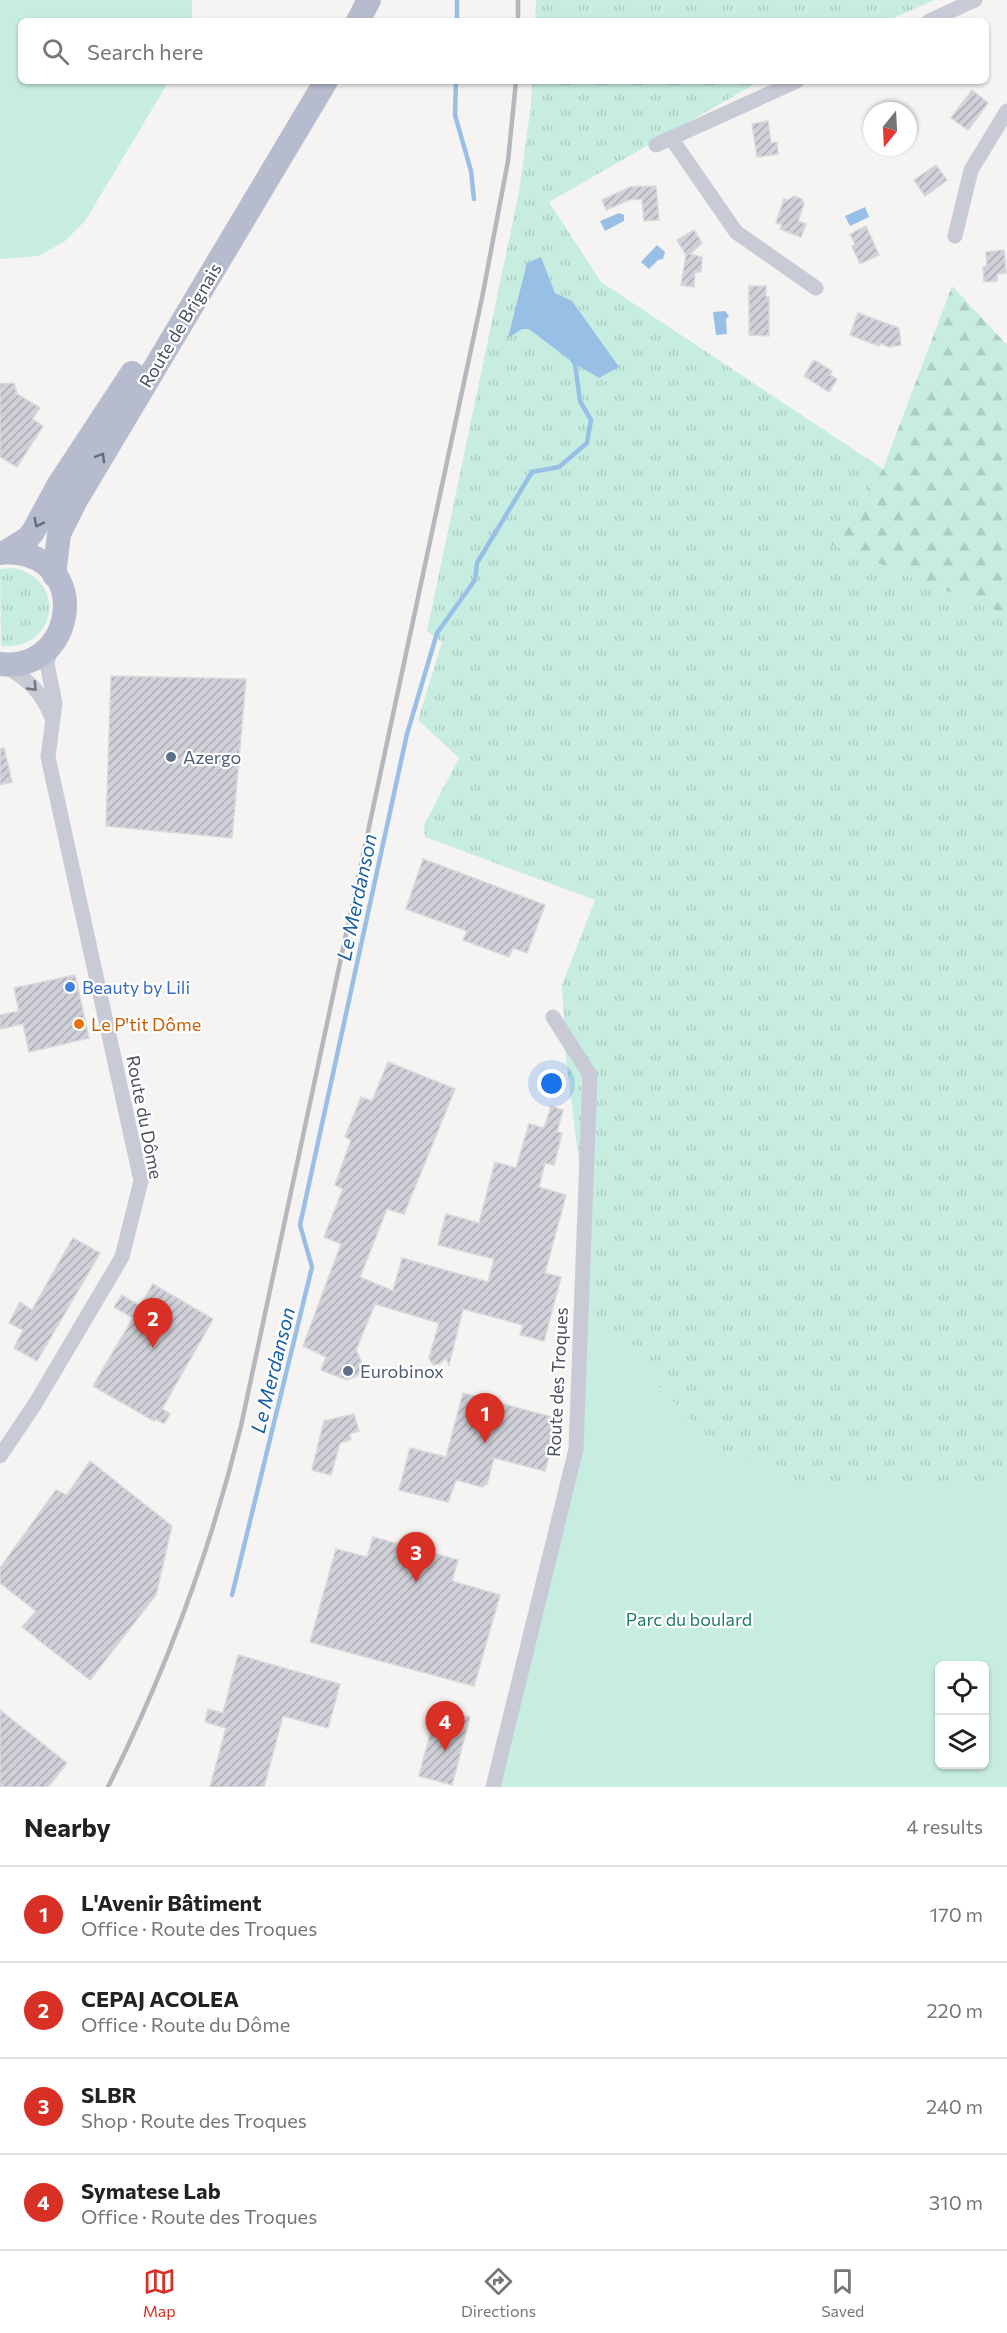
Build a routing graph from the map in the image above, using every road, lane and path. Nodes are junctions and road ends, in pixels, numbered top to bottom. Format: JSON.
{"nodes":[{"id":1,"x":351,"y":0,"type":"edge"},
{"id":2,"x":369,"y":0,"type":"edge"},
{"id":3,"x":975,"y":0,"type":"edge"},
{"id":4,"x":342,"y":18,"type":"edge"},
{"id":5,"x":360,"y":18,"type":"edge"},
{"id":6,"x":936,"y":18,"type":"edge"},
{"id":7,"x":306,"y":84,"type":"edge"},
{"id":8,"x":324,"y":84,"type":"edge"},
{"id":9,"x":790,"y":84,"type":"edge"},
{"id":10,"x":1007,"y":111,"type":"edge"},
{"id":11,"x":955,"y":237,"type":"dead end"},
{"id":12,"x":816,"y":288,"type":"dead end"},
{"id":13,"x":3,"y":553,"type":"edge"},
{"id":14,"x":54,"y":575,"type":"junction"},
{"id":15,"x":51,"y":647,"type":"junction"},
{"id":16,"x":1,"y":665,"type":"edge"},
{"id":17,"x":52,"y":718,"type":"junction"},
{"id":18,"x":553,"y":1017,"type":"dead end"},
{"id":19,"x":0,"y":1456,"type":"edge"},
{"id":20,"x":493,"y":1787,"type":"edge"}],
"edges":[{"from":1,"to":4,"type":"main road"},
{"from":2,"to":5,"type":"main road"},
{"from":3,"to":6,"type":"street"},
{"from":7,"to":13,"type":"main road","name":"Route de Brignais","one_way":true},
{"from":14,"to":8,"type":"main road","name":"Route de Brignais","one_way":true},
{"from":9,"to":12,"type":"street"},
{"from":10,"to":11,"type":"street"},
{"from":13,"to":14,"type":"main road"},
{"from":14,"to":15,"type":"main road"},
{"from":15,"to":16,"type":"main road"},
{"from":15,"to":17,"type":"street","name":"Route du Dôme"},
{"from":16,"to":17,"type":"street","one_way":true},
{"from":17,"to":19,"type":"street","name":"Route du Dôme"},
{"from":18,"to":20,"type":"street","name":"Route des Troques"}]}
